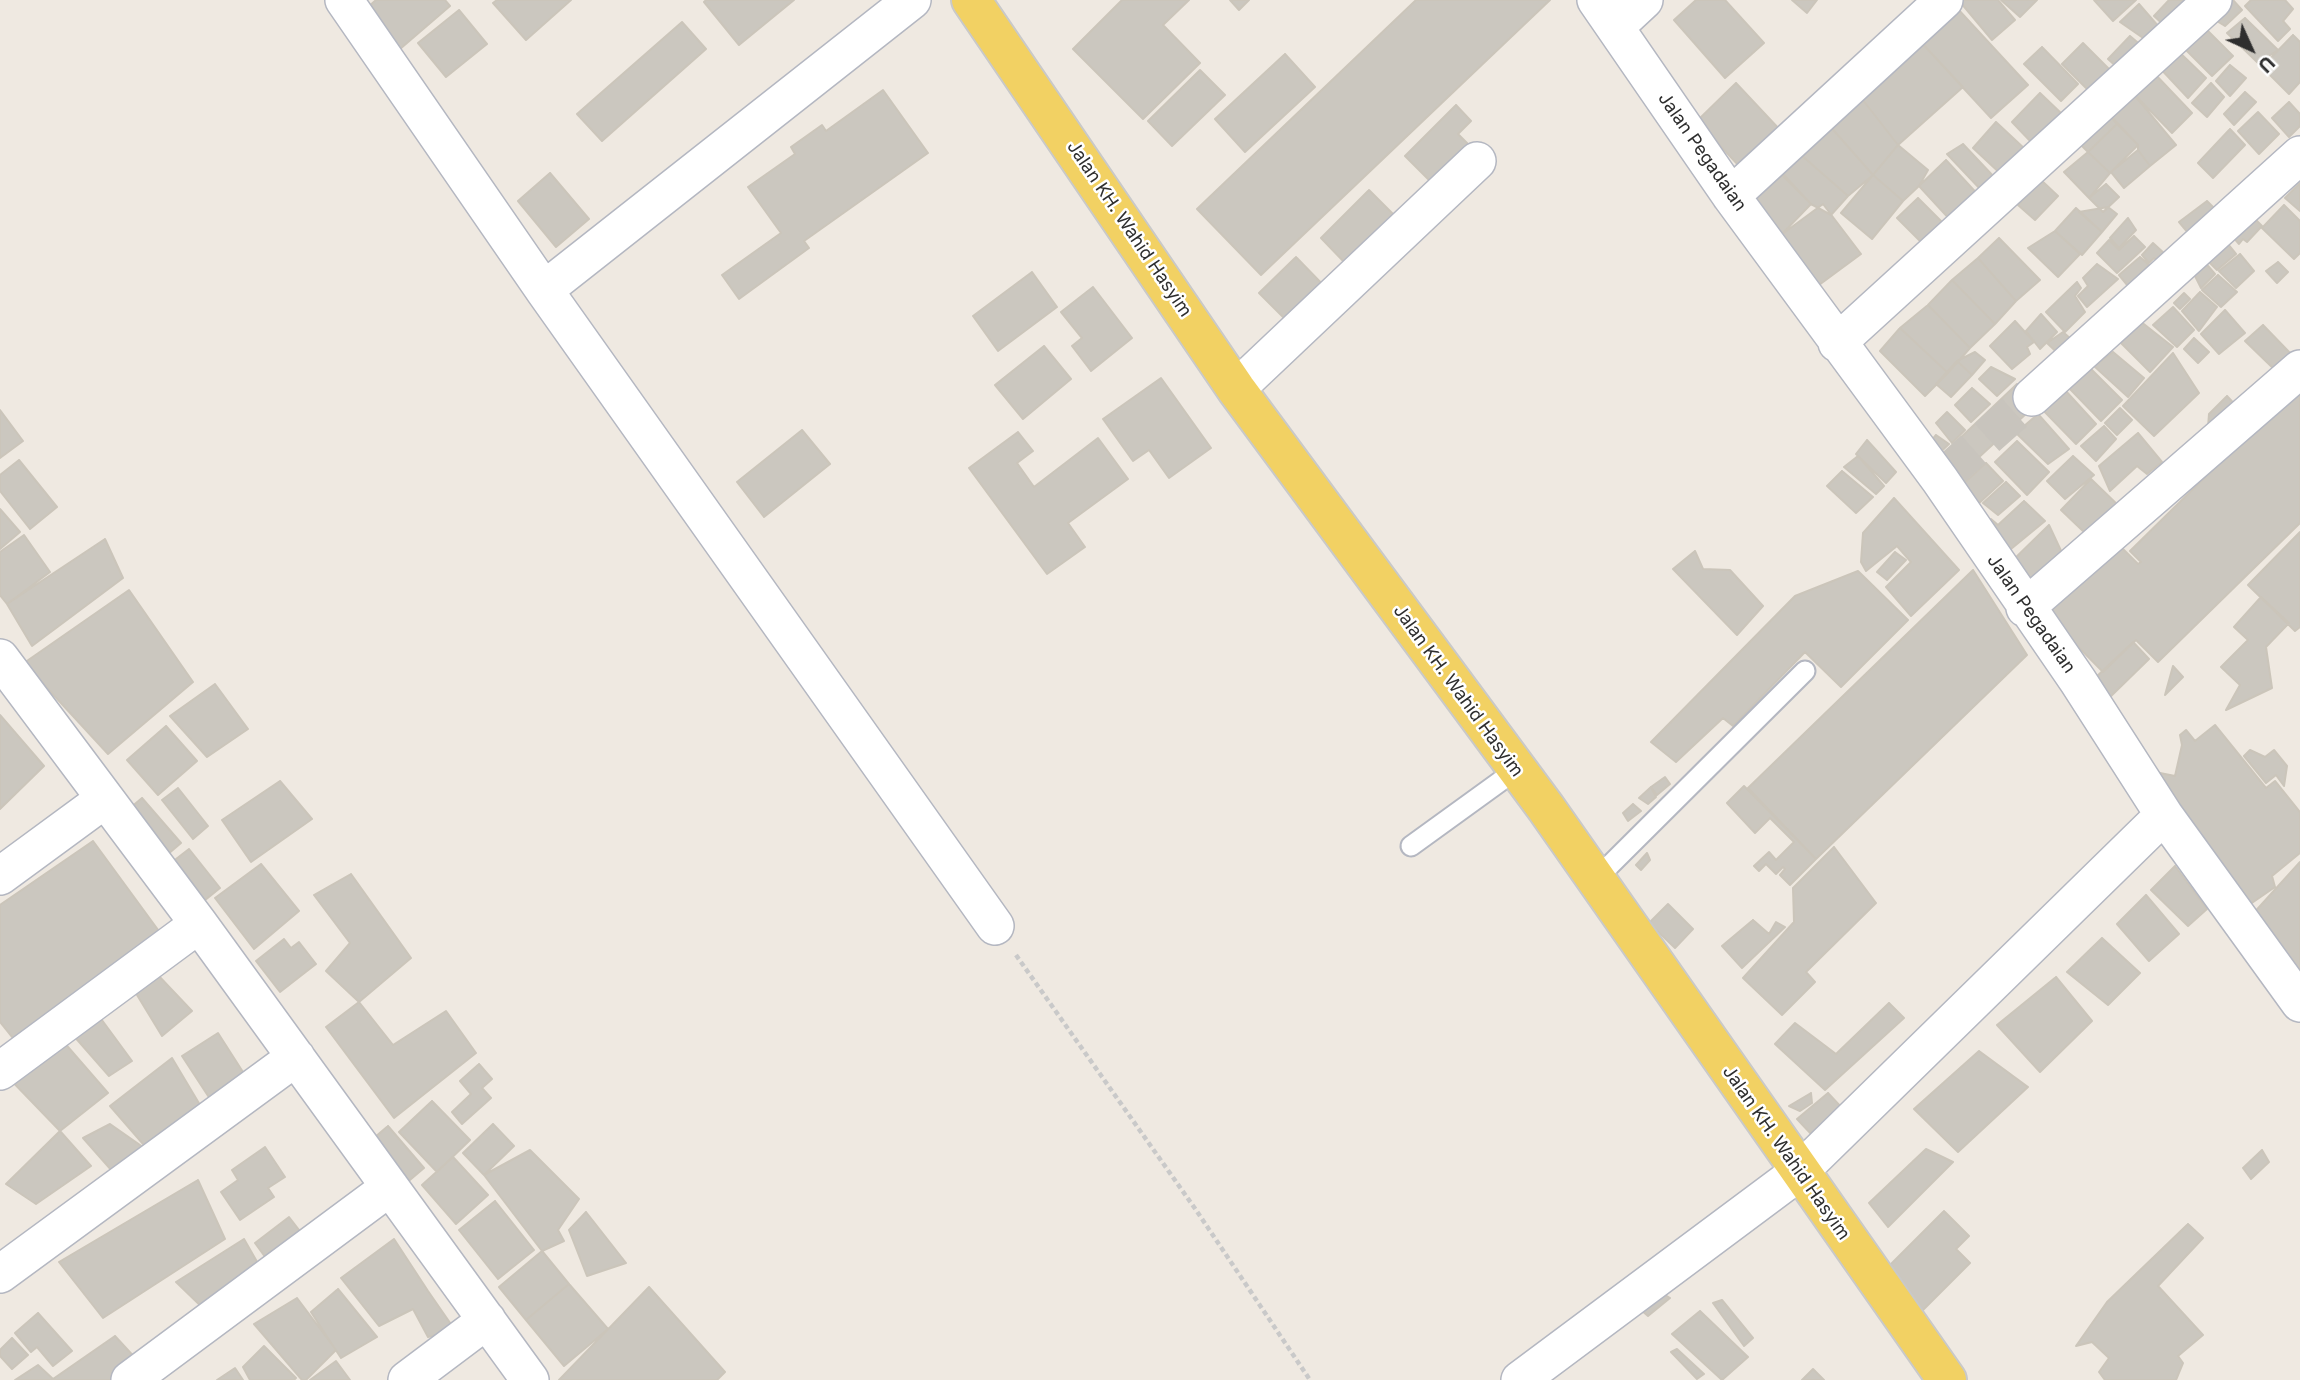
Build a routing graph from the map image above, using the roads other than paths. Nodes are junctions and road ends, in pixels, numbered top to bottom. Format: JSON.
{"nodes":[{"id":1,"x":344,"y":0,"type":"edge"},
{"id":2,"x":912,"y":0,"type":"edge"},
{"id":3,"x":971,"y":0,"type":"edge"},
{"id":4,"x":1644,"y":0,"type":"edge"},
{"id":5,"x":1944,"y":0,"type":"edge"},
{"id":6,"x":2213,"y":0,"type":"edge"},
{"id":7,"x":1606,"y":13,"type":"edge"},
{"id":8,"x":2300,"y":155,"type":"edge"},
{"id":9,"x":1477,"y":161,"type":"dead end"},
{"id":10,"x":1731,"y":196,"type":"junction"},
{"id":11,"x":544,"y":290,"type":"junction"},
{"id":12,"x":1837,"y":343,"type":"junction"},
{"id":13,"x":2300,"y":369,"type":"edge"},
{"id":14,"x":1236,"y":389,"type":"junction"},
{"id":15,"x":2032,"y":397,"type":"tunnel mouth"},
{"id":16,"x":2025,"y":608,"type":"junction"},
{"id":17,"x":2,"y":665,"type":"edge"},
{"id":18,"x":1805,"y":671,"type":"dead end"},
{"id":19,"x":1516,"y":770,"type":"junction"},
{"id":20,"x":105,"y":799,"type":"junction"},
{"id":21,"x":2164,"y":815,"type":"junction"},
{"id":22,"x":1411,"y":846,"type":"dead end"},
{"id":23,"x":0,"y":876,"type":"edge"},
{"id":24,"x":1596,"y":879,"type":"junction"},
{"id":25,"x":199,"y":924,"type":"junction"},
{"id":26,"x":995,"y":926,"type":"road end"},
{"id":27,"x":2300,"y":1003,"type":"edge"},
{"id":28,"x":296,"y":1056,"type":"junction"},
{"id":29,"x":0,"y":1071,"type":"edge"},
{"id":30,"x":1799,"y":1172,"type":"junction"},
{"id":31,"x":390,"y":1187,"type":"junction"},
{"id":32,"x":0,"y":1274,"type":"edge"},
{"id":33,"x":487,"y":1320,"type":"junction"},
{"id":34,"x":130,"y":1380,"type":"edge"},
{"id":35,"x":407,"y":1380,"type":"edge"},
{"id":36,"x":530,"y":1380,"type":"edge"},
{"id":37,"x":1520,"y":1380,"type":"edge"},
{"id":38,"x":1947,"y":1380,"type":"edge"}],
"edges":[{"from":1,"to":11,"type":"street"},
{"from":2,"to":11,"type":"street"},
{"from":3,"to":14,"type":"main road","name":"Jalan KH. Wahid Hasyim"},
{"from":4,"to":7,"type":"street"},
{"from":5,"to":10,"type":"street"},
{"from":6,"to":12,"type":"street"},
{"from":7,"to":10,"type":"street","name":"Jalan Pegadaian"},
{"from":8,"to":15,"type":"street"},
{"from":9,"to":14,"type":"street"},
{"from":10,"to":12,"type":"street","name":"Jalan Pegadaian"},
{"from":11,"to":26,"type":"street"},
{"from":12,"to":16,"type":"street","name":"Jalan Pegadaian"},
{"from":13,"to":16,"type":"street"},
{"from":14,"to":19,"type":"main road","name":"Jalan KH. Wahid Hasyim"},
{"from":16,"to":21,"type":"street","name":"Jalan Pegadaian"},
{"from":17,"to":20,"type":"street"},
{"from":18,"to":24,"type":"lane"},
{"from":19,"to":22,"type":"lane"},
{"from":19,"to":24,"type":"main road","name":"Jalan KH. Wahid Hasyim"},
{"from":20,"to":23,"type":"street"},
{"from":20,"to":25,"type":"street"},
{"from":21,"to":27,"type":"street","name":"Jalan Pegadaian"},
{"from":21,"to":30,"type":"street"},
{"from":24,"to":30,"type":"main road","name":"Jalan KH. Wahid Hasyim"},
{"from":25,"to":28,"type":"street"},
{"from":25,"to":29,"type":"street"},
{"from":28,"to":31,"type":"street"},
{"from":28,"to":32,"type":"street"},
{"from":30,"to":37,"type":"street"},
{"from":30,"to":38,"type":"main road","name":"Jalan KH. Wahid Hasyim"},
{"from":31,"to":33,"type":"street"},
{"from":31,"to":34,"type":"street"},
{"from":33,"to":35,"type":"street"},
{"from":33,"to":36,"type":"street"}]}
